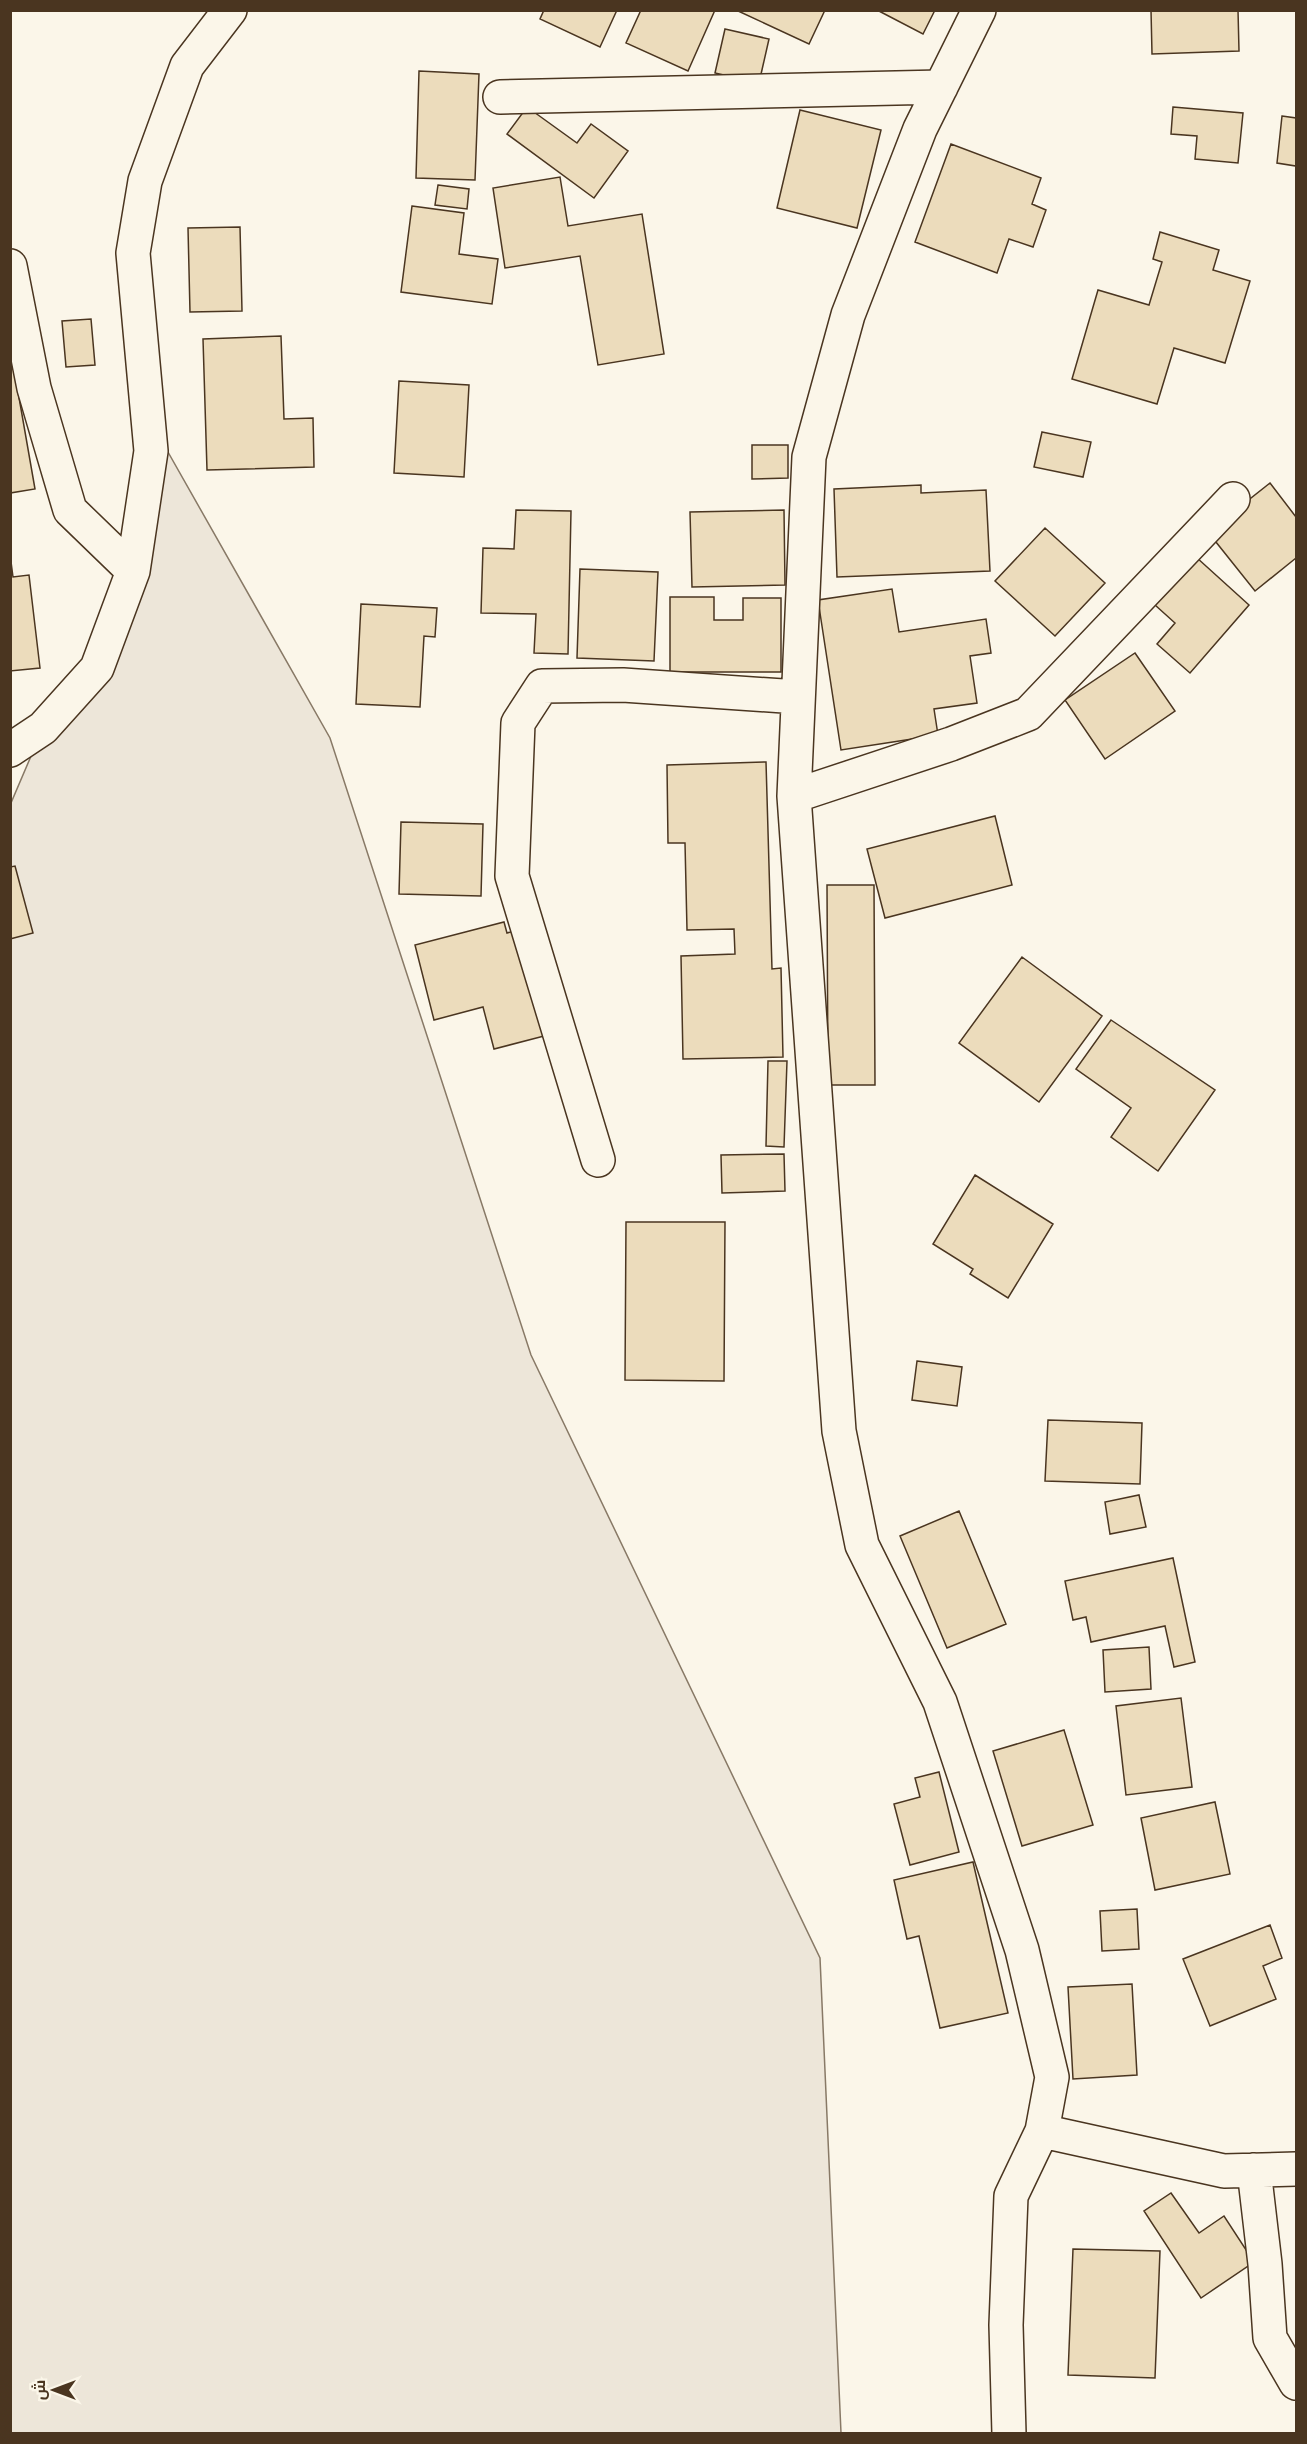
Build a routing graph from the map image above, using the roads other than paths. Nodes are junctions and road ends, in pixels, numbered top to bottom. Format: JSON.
{"nodes":[{"id":1,"x":230,"y":10,"type":"edge"},
{"id":2,"x":979,"y":10,"type":"edge"},
{"id":3,"x":941,"y":87,"type":"junction"},
{"id":4,"x":500,"y":97,"type":"dead end"},
{"id":5,"x":10,"y":266,"type":"edge"},
{"id":6,"x":1233,"y":499,"type":"dead end"},
{"id":7,"x":133,"y":571,"type":"junction"},
{"id":8,"x":798,"y":697,"type":"junction"},
{"id":9,"x":10,"y":750,"type":"edge"},
{"id":10,"x":794,"y":796,"type":"junction"},
{"id":11,"x":598,"y":1160,"type":"dead end"},
{"id":12,"x":1042,"y":2132,"type":"junction"},
{"id":13,"x":1296,"y":2169,"type":"edge"},
{"id":14,"x":1254,"y":2170,"type":"junction"},
{"id":15,"x":1296,"y":2383,"type":"edge"},
{"id":16,"x":1009,"y":2433,"type":"edge"}],
"edges":[{"from":1,"to":7,"type":"street"},
{"from":2,"to":3,"type":"street"},
{"from":3,"to":4,"type":"street"},
{"from":3,"to":8,"type":"street"},
{"from":5,"to":7,"type":"street"},
{"from":6,"to":10,"type":"street"},
{"from":7,"to":9,"type":"street"},
{"from":8,"to":10,"type":"street"},
{"from":8,"to":11,"type":"street"},
{"from":10,"to":12,"type":"street"},
{"from":12,"to":14,"type":"street"},
{"from":12,"to":16,"type":"street"},
{"from":13,"to":14,"type":"street"},
{"from":14,"to":15,"type":"street"}]}
